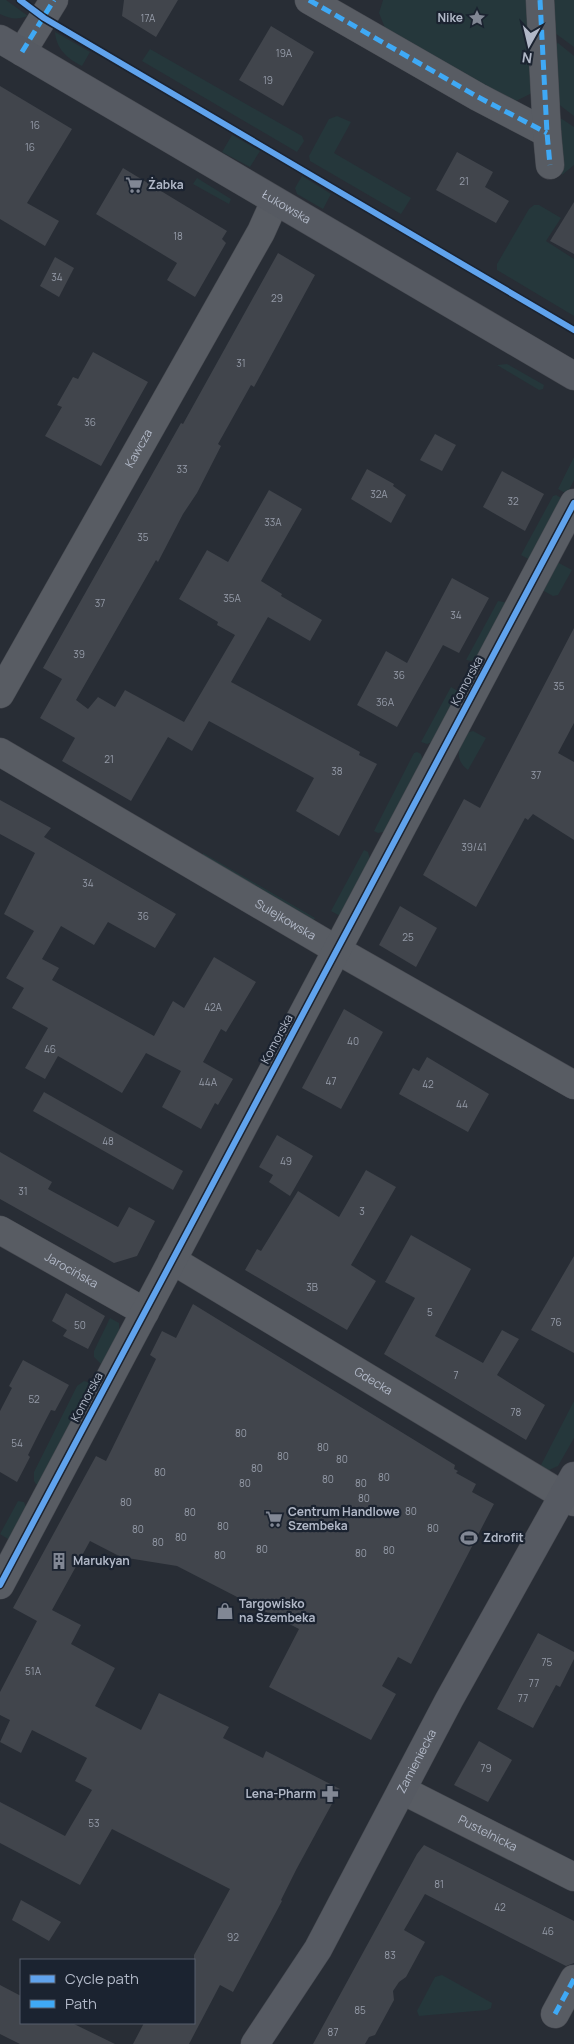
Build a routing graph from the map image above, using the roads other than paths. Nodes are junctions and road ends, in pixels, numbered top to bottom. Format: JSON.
{"nodes":[{"id":1,"x":54,"y":0,"type":"edge"},
{"id":2,"x":309,"y":0,"type":"edge"},
{"id":3,"x":540,"y":0,"type":"edge"},
{"id":4,"x":11,"y":46,"type":"edge"},
{"id":5,"x":547,"y":133,"type":"junction"},
{"id":6,"x":550,"y":165,"type":"dead end"},
{"id":7,"x":275,"y":201,"type":"junction"},
{"id":8,"x":574,"y":376,"type":"edge"},
{"id":9,"x":574,"y":503,"type":"edge"},
{"id":10,"x":0,"y":694,"type":"edge"},
{"id":11,"x":0,"y":752,"type":"edge"},
{"id":12,"x":337,"y":950,"type":"junction"},
{"id":13,"x":574,"y":1085,"type":"edge"},
{"id":14,"x":0,"y":1230,"type":"edge"},
{"id":15,"x":172,"y":1260,"type":"junction"},
{"id":16,"x":145,"y":1312,"type":"junction"},
{"id":17,"x":570,"y":1491,"type":"edge"},
{"id":18,"x":1,"y":1581,"type":"edge"},
{"id":19,"x":402,"y":1790,"type":"junction"},
{"id":20,"x":574,"y":1877,"type":"edge"},
{"id":21,"x":574,"y":1979,"type":"edge"},
{"id":22,"x":555,"y":2014,"type":"dead end"},
{"id":23,"x":256,"y":2044,"type":"edge"}],
"edges":[{"from":1,"to":4,"type":"street"},
{"from":2,"to":5,"type":"street"},
{"from":3,"to":5,"type":"street"},
{"from":4,"to":7,"type":"street","name":"Łukowska"},
{"from":5,"to":6,"type":"street"},
{"from":7,"to":8,"type":"street","name":"Łukowska"},
{"from":7,"to":10,"type":"street","name":"Kawcza"},
{"from":9,"to":12,"type":"street","name":"Komorska"},
{"from":11,"to":12,"type":"street","name":"Sulejkowska"},
{"from":12,"to":13,"type":"street","name":"Sulejkowska"},
{"from":12,"to":15,"type":"street","name":"Komorska"},
{"from":14,"to":16,"type":"street","name":"Jarocińska"},
{"from":15,"to":16,"type":"street","name":"Komorska"},
{"from":15,"to":17,"type":"street","name":"Gdecka"},
{"from":16,"to":18,"type":"street","name":"Komorska"},
{"from":17,"to":19,"type":"street","name":"Zamieniecka"},
{"from":19,"to":20,"type":"street","name":"Pustelnicka"},
{"from":19,"to":23,"type":"street","name":"Zamieniecka"},
{"from":21,"to":22,"type":"street"}]}
